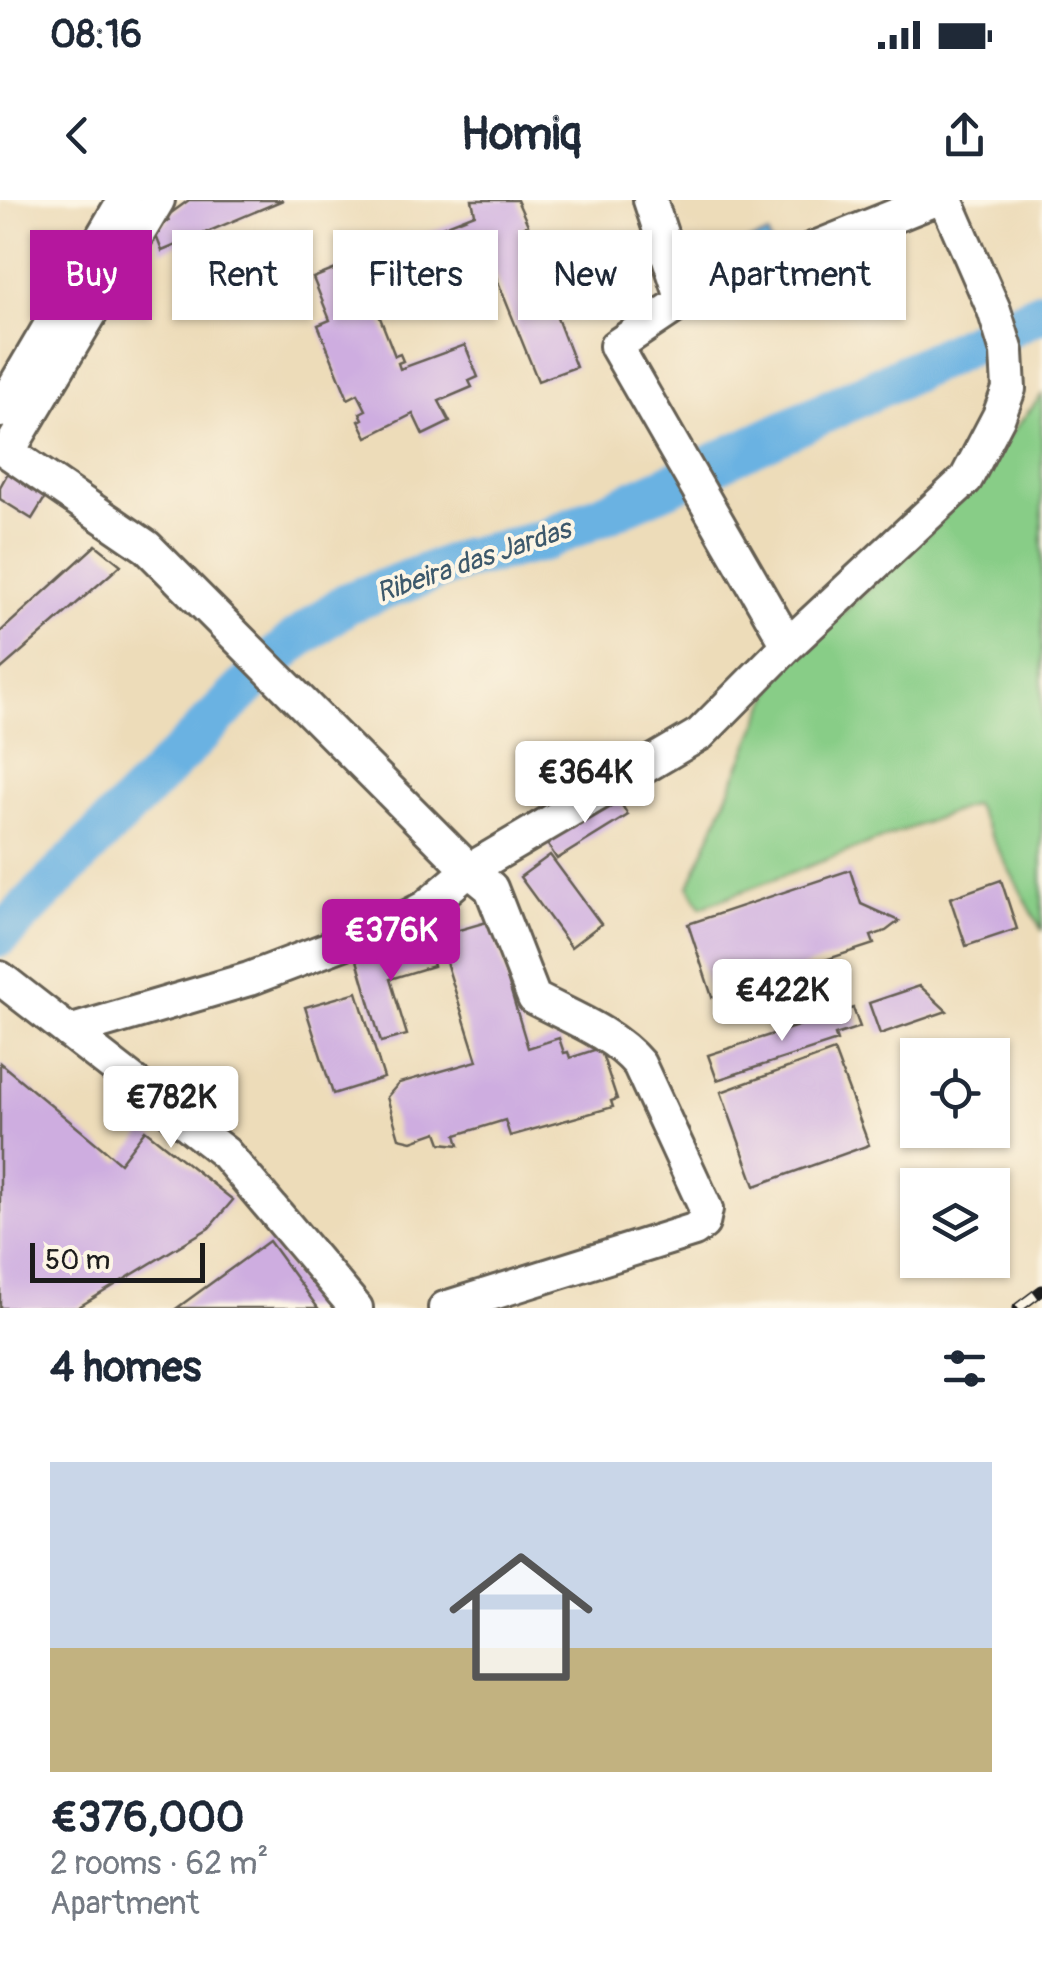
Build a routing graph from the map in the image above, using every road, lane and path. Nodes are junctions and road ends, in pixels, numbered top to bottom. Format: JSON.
{"nodes":[{"id":1,"x":124,"y":200,"type":"edge"},
{"id":2,"x":158,"y":200,"type":"edge"},
{"id":3,"x":650,"y":200,"type":"edge"},
{"id":4,"x":934,"y":200,"type":"edge"},
{"id":5,"x":946,"y":200,"type":"edge"},
{"id":6,"x":859,"y":230,"type":"edge"},
{"id":7,"x":672,"y":267,"type":"edge"},
{"id":8,"x":672,"y":308,"type":"edge"},
{"id":9,"x":0,"y":411,"type":"edge"},
{"id":10,"x":788,"y":645,"type":"junction"},
{"id":11,"x":469,"y":870,"type":"junction"},
{"id":12,"x":0,"y":978,"type":"edge"},
{"id":13,"x":69,"y":1032,"type":"junction"},
{"id":14,"x":356,"y":1308,"type":"edge"},
{"id":15,"x":446,"y":1308,"type":"edge"}],
"edges":[{"from":1,"to":9,"type":"street"},
{"from":2,"to":11,"type":"street"},
{"from":3,"to":7,"type":"street"},
{"from":4,"to":6,"type":"street"},
{"from":5,"to":10,"type":"street"},
{"from":8,"to":10,"type":"street"},
{"from":10,"to":11,"type":"street"},
{"from":11,"to":13,"type":"street"},
{"from":11,"to":15,"type":"street"},
{"from":12,"to":13,"type":"street"},
{"from":13,"to":14,"type":"street"}]}
